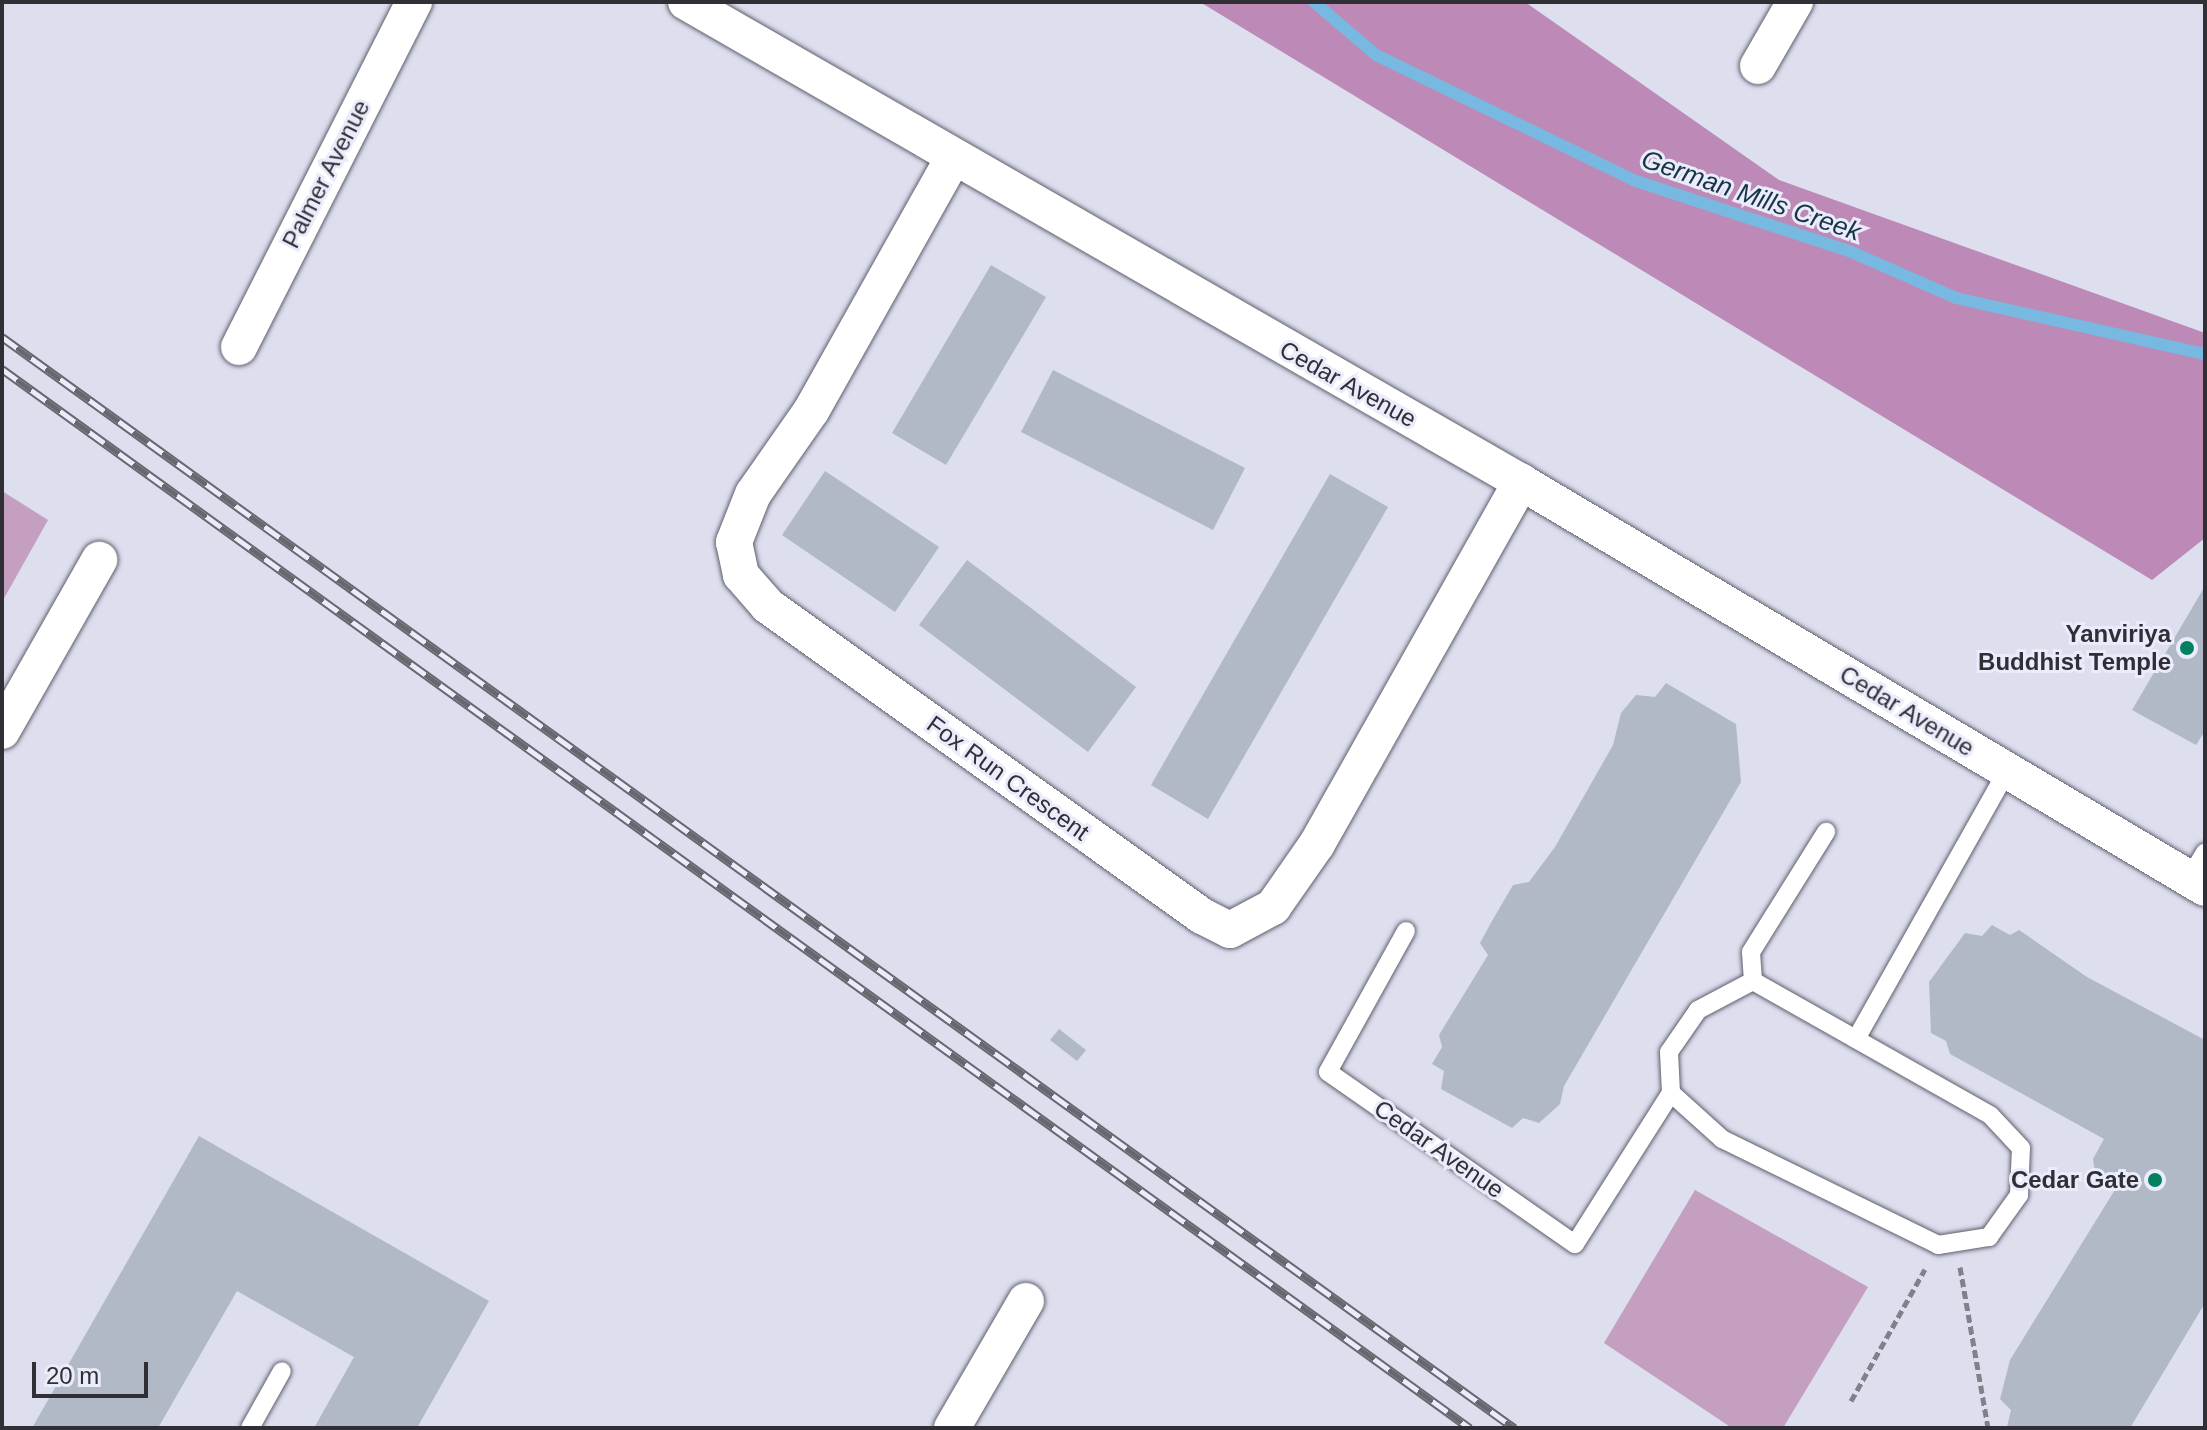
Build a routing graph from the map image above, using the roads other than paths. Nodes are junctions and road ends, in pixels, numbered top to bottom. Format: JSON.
{"nodes":[{"id":1,"x":414,"y":2,"type":"edge"},
{"id":2,"x":686,"y":2,"type":"edge"},
{"id":3,"x":1795,"y":2,"type":"edge"},
{"id":4,"x":1758,"y":66,"type":"dead end"},
{"id":5,"x":952,"y":160,"type":"junction"},
{"id":6,"x":239,"y":347,"type":"dead end"},
{"id":7,"x":1521,"y":482,"type":"junction"},
{"id":8,"x":99,"y":560,"type":"dead end"},
{"id":9,"x":2,"y":731,"type":"edge"},
{"id":10,"x":2007,"y":771,"type":"junction"},
{"id":11,"x":1826,"y":832,"type":"dead end"},
{"id":12,"x":2200,"y":873,"type":"edge"},
{"id":13,"x":1406,"y":931,"type":"dead end"},
{"id":14,"x":1753,"y":981,"type":"junction"},
{"id":15,"x":1856,"y":1039,"type":"junction"},
{"id":16,"x":1671,"y":1093,"type":"junction"},
{"id":17,"x":1026,"y":1301,"type":"dead end"},
{"id":18,"x":282,"y":1371,"type":"dead end"},
{"id":19,"x":250,"y":1428,"type":"edge"},
{"id":20,"x":952,"y":1428,"type":"edge"}],
"edges":[{"from":1,"to":6,"type":"street","name":"Palmer Avenue"},
{"from":2,"to":5,"type":"street","name":"Cedar Avenue"},
{"from":3,"to":4,"type":"street"},
{"from":5,"to":7,"type":"street","name":"Cedar Avenue"},
{"from":5,"to":7,"type":"street","name":"Fox Run Crescent"},
{"from":7,"to":10,"type":"street","name":"Cedar Avenue"},
{"from":8,"to":9,"type":"street"},
{"from":10,"to":12,"type":"street","name":"Cedar Avenue"},
{"from":10,"to":15,"type":"lane"},
{"from":11,"to":14,"type":"lane"},
{"from":13,"to":16,"type":"lane","name":"Cedar Avenue"},
{"from":14,"to":15,"type":"lane"},
{"from":14,"to":16,"type":"lane"},
{"from":15,"to":16,"type":"lane"},
{"from":17,"to":20,"type":"street"},
{"from":18,"to":19,"type":"lane"}]}
